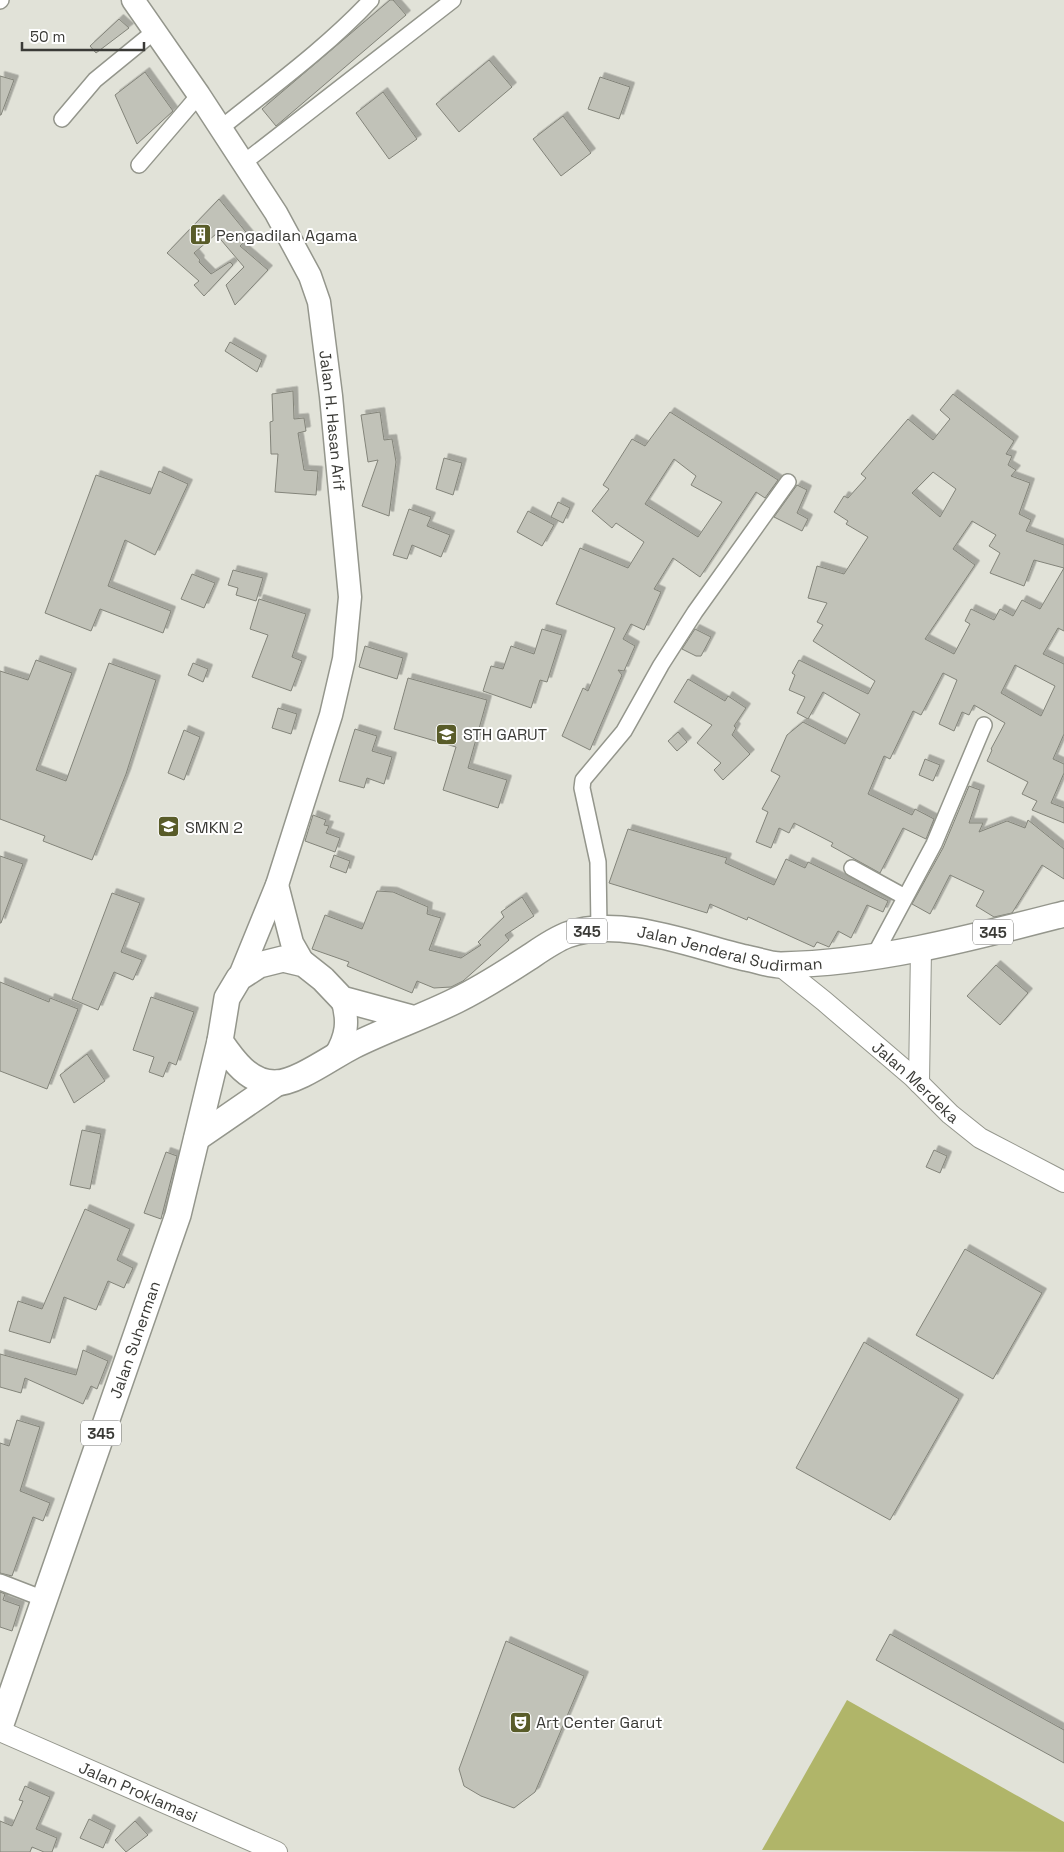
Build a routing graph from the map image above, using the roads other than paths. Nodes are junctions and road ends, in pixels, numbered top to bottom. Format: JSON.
{"nodes":[{"id":1,"x":133,"y":0,"type":"edge"},
{"id":2,"x":371,"y":0,"type":"edge"},
{"id":3,"x":454,"y":0,"type":"edge"},
{"id":4,"x":155,"y":31,"type":"junction"},
{"id":5,"x":199,"y":95,"type":"junction"},
{"id":6,"x":62,"y":119,"type":"dead end"},
{"id":7,"x":221,"y":128,"type":"junction"},
{"id":8,"x":242,"y":164,"type":"junction"},
{"id":9,"x":139,"y":165,"type":"dead end"},
{"id":10,"x":788,"y":482,"type":"dead end"},
{"id":11,"x":984,"y":725,"type":"dead end"},
{"id":12,"x":852,"y":868,"type":"dead end"},
{"id":13,"x":277,"y":885,"type":"junction"},
{"id":14,"x":905,"y":897,"type":"junction"},
{"id":15,"x":1064,"y":914,"type":"edge"},
{"id":16,"x":599,"y":928,"type":"junction"},
{"id":17,"x":921,"y":948,"type":"junction"},
{"id":18,"x":874,"y":956,"type":"junction"},
{"id":19,"x":304,"y":964,"type":"junction"},
{"id":20,"x":779,"y":965,"type":"junction"},
{"id":21,"x":239,"y":978,"type":"junction"},
{"id":22,"x":342,"y":999,"type":"junction"},
{"id":23,"x":412,"y":1018,"type":"junction"},
{"id":24,"x":220,"y":1041,"type":"junction"},
{"id":25,"x":335,"y":1056,"type":"junction"},
{"id":26,"x":277,"y":1083,"type":"junction"},
{"id":27,"x":919,"y":1083,"type":"junction"},
{"id":28,"x":198,"y":1138,"type":"junction"},
{"id":29,"x":1064,"y":1182,"type":"edge"},
{"id":30,"x":0,"y":1582,"type":"edge"},
{"id":31,"x":44,"y":1599,"type":"junction"},
{"id":32,"x":0,"y":1729,"type":"edge"},
{"id":33,"x":277,"y":1852,"type":"edge"}],
"edges":[{"from":1,"to":4,"type":"main road","name":"Jalan H. Hasan Arif"},
{"from":2,"to":7,"type":"street"},
{"from":3,"to":8,"type":"street"},
{"from":4,"to":5,"type":"main road","name":"Jalan H. Hasan Arif"},
{"from":4,"to":6,"type":"street"},
{"from":5,"to":7,"type":"main road","name":"Jalan H. Hasan Arif"},
{"from":5,"to":9,"type":"street"},
{"from":7,"to":8,"type":"main road","name":"Jalan H. Hasan Arif"},
{"from":8,"to":13,"type":"main road","name":"Jalan H. Hasan Arif"},
{"from":10,"to":16,"type":"street"},
{"from":11,"to":14,"type":"street"},
{"from":12,"to":14,"type":"street"},
{"from":13,"to":19,"type":"main road"},
{"from":13,"to":21,"type":"main road","name":"Jalan H. Hasan Arif"},
{"from":14,"to":18,"type":"street"},
{"from":15,"to":17,"type":"main road","name":"Jalan Jenderal Sudirman","number":"345"},
{"from":16,"to":20,"type":"main road","name":"Jalan Jenderal Sudirman","number":"345"},
{"from":16,"to":23,"type":"main road","name":"Jalan Jenderal Sudirman","number":"345"},
{"from":17,"to":18,"type":"main road","name":"Jalan Jenderal Sudirman","number":"345"},
{"from":17,"to":27,"type":"street"},
{"from":18,"to":20,"type":"main road","name":"Jalan Jenderal Sudirman","number":"345"},
{"from":19,"to":21,"type":"main road"},
{"from":19,"to":22,"type":"main road"},
{"from":20,"to":27,"type":"street","name":"Jalan Merdeka"},
{"from":21,"to":24,"type":"main road"},
{"from":22,"to":23,"type":"main road"},
{"from":22,"to":25,"type":"main road"},
{"from":23,"to":25,"type":"main road","name":"Jalan Jenderal Sudirman","number":"345"},
{"from":24,"to":26,"type":"main road"},
{"from":24,"to":28,"type":"main road","name":"Jalan Suherman"},
{"from":25,"to":26,"type":"main road","number":"345"},
{"from":26,"to":28,"type":"main road","number":"345"},
{"from":27,"to":29,"type":"street","name":"Jalan Merdeka"},
{"from":28,"to":31,"type":"main road","name":"Jalan Suherman","number":"345"},
{"from":30,"to":31,"type":"street"},
{"from":31,"to":32,"type":"main road","name":"Jalan Suherman","number":"345"},
{"from":32,"to":33,"type":"street","name":"Jalan Proklamasi"}]}
